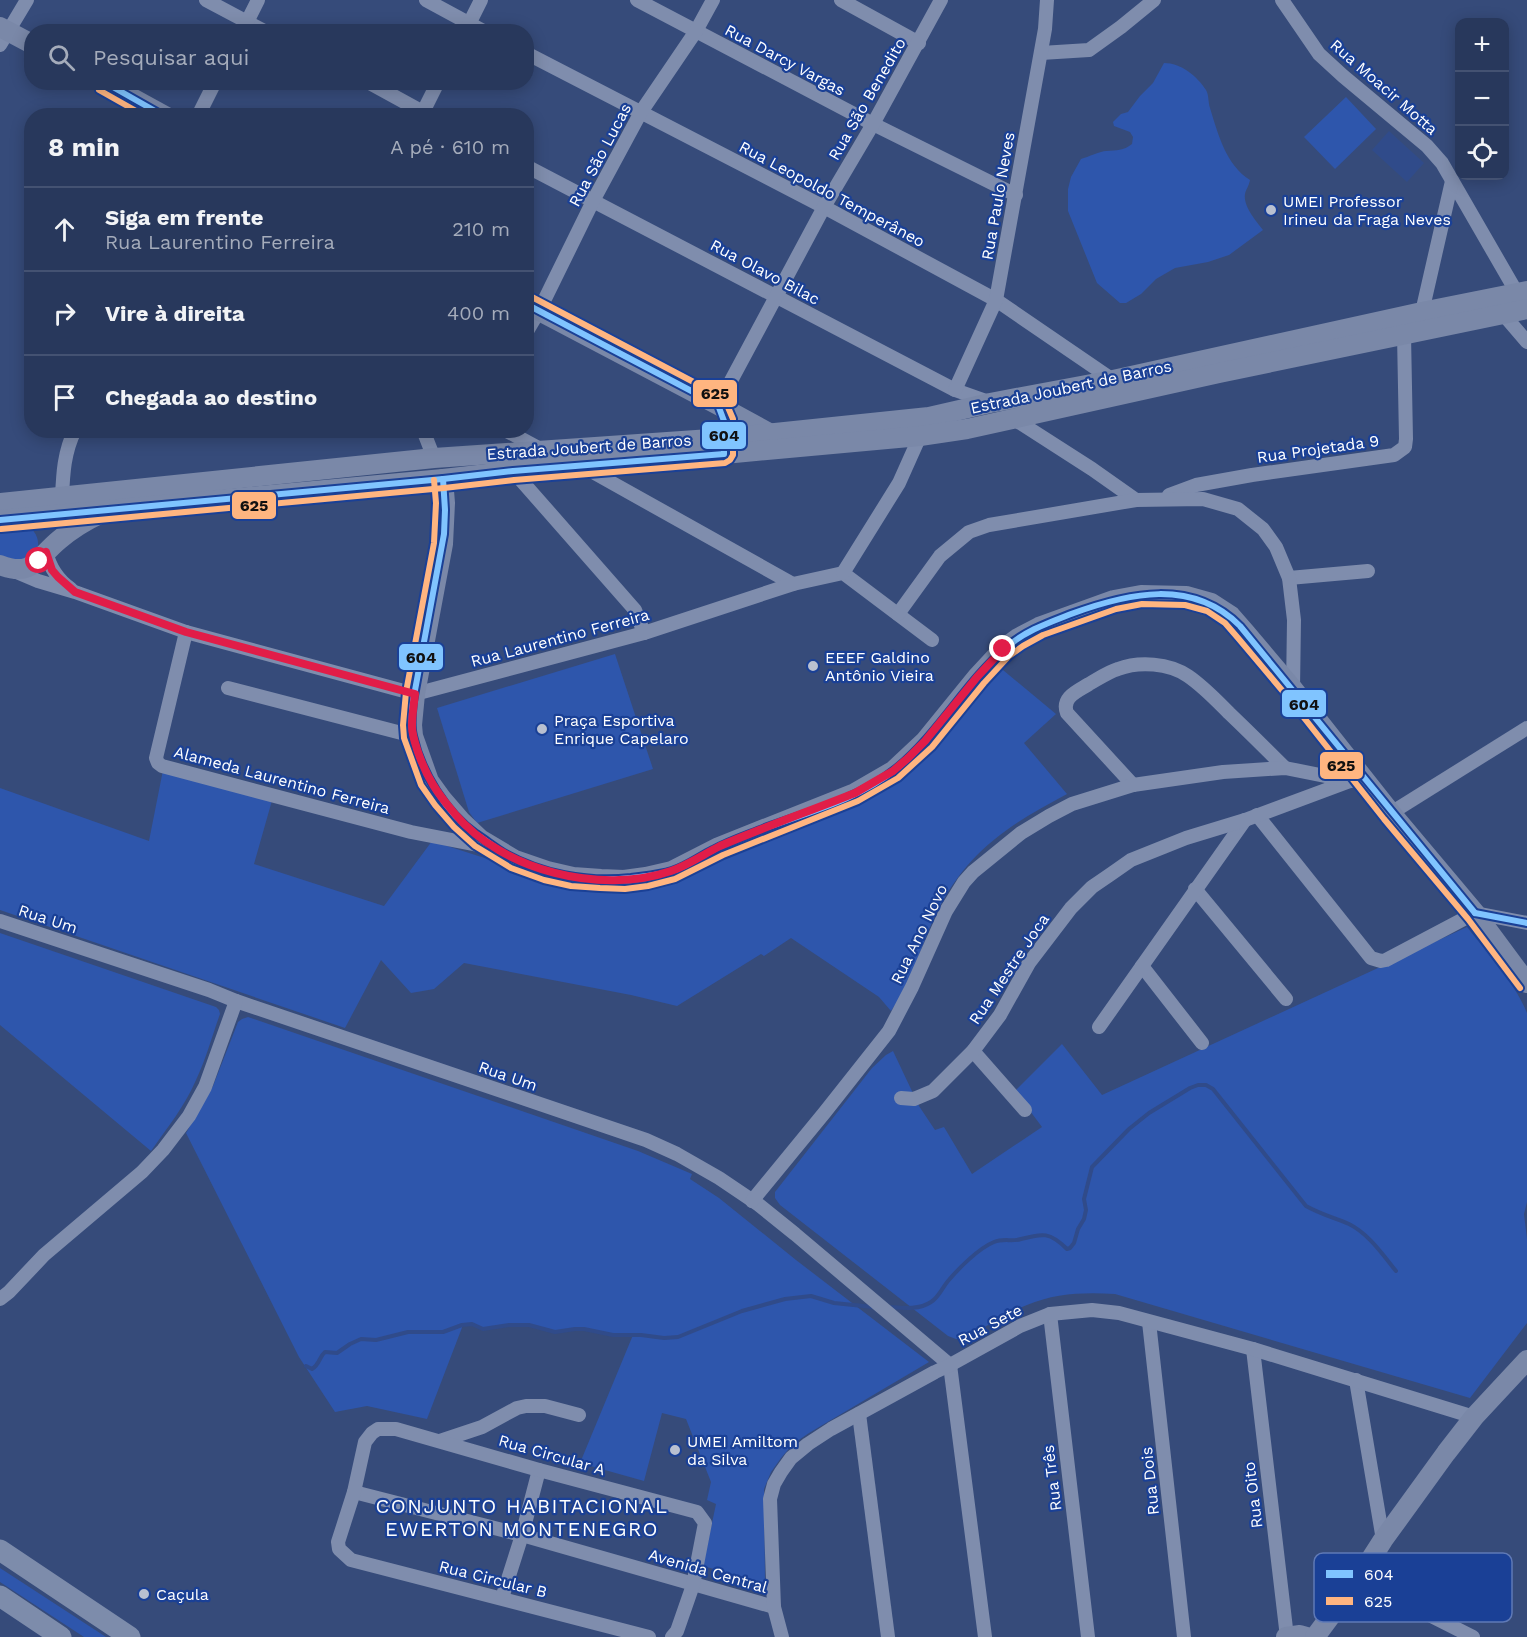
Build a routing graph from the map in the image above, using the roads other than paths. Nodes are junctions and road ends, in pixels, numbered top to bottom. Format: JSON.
{"nodes":[{"id":1,"x":27,"y":0,"type":"edge"},
{"id":2,"x":206,"y":0,"type":"edge"},
{"id":3,"x":258,"y":0,"type":"edge"},
{"id":4,"x":426,"y":0,"type":"edge"},
{"id":5,"x":482,"y":0,"type":"edge"},
{"id":6,"x":637,"y":0,"type":"edge"},
{"id":7,"x":713,"y":0,"type":"edge"},
{"id":8,"x":841,"y":0,"type":"edge"},
{"id":9,"x":941,"y":0,"type":"edge"},
{"id":10,"x":1047,"y":0,"type":"edge"},
{"id":11,"x":1154,"y":0,"type":"edge"},
{"id":12,"x":1282,"y":0,"type":"edge"},
{"id":13,"x":240,"y":24,"type":"edge"},
{"id":14,"x":246,"y":24,"type":"edge"},
{"id":15,"x":461,"y":24,"type":"edge"},
{"id":16,"x":469,"y":24,"type":"edge"},
{"id":17,"x":696,"y":31,"type":"junction"},
{"id":18,"x":2,"y":34,"type":"edge"},
{"id":19,"x":24,"y":41,"type":"edge"},
{"id":20,"x":919,"y":43,"type":"junction"},
{"id":21,"x":1041,"y":53,"type":"junction"},
{"id":22,"x":534,"y":57,"type":"edge"},
{"id":23,"x":118,"y":90,"type":"edge"},
{"id":24,"x":211,"y":90,"type":"edge"},
{"id":25,"x":382,"y":90,"type":"edge"},
{"id":26,"x":434,"y":90,"type":"edge"},
{"id":27,"x":150,"y":108,"type":"edge"},
{"id":28,"x":202,"y":108,"type":"edge"},
{"id":29,"x":414,"y":108,"type":"edge"},
{"id":30,"x":427,"y":108,"type":"edge"},
{"id":31,"x":641,"y":112,"type":"junction"},
{"id":32,"x":873,"y":124,"type":"junction"},
{"id":33,"x":534,"y":170,"type":"edge"},
{"id":34,"x":1452,"y":181,"type":"junction"},
{"id":35,"x":1016,"y":195,"type":"junction"},
{"id":36,"x":593,"y":201,"type":"junction"},
{"id":37,"x":824,"y":207,"type":"junction"},
{"id":38,"x":775,"y":297,"type":"junction"},
{"id":39,"x":1524,"y":298,"type":"edge"},
{"id":40,"x":996,"y":300,"type":"junction"},
{"id":41,"x":534,"y":306,"type":"edge"},
{"id":42,"x":534,"y":309,"type":"edge"},
{"id":43,"x":1422,"y":312,"type":"junction"},
{"id":44,"x":1503,"y":314,"type":"junction"},
{"id":45,"x":1404,"y":335,"type":"junction"},
{"id":46,"x":1527,"y":342,"type":"edge"},
{"id":47,"x":1113,"y":380,"type":"junction"},
{"id":48,"x":954,"y":390,"type":"junction"},
{"id":49,"x":990,"y":403,"type":"junction"},
{"id":50,"x":718,"y":405,"type":"junction"},
{"id":51,"x":1014,"y":420,"type":"junction"},
{"id":52,"x":771,"y":434,"type":"junction"},
{"id":53,"x":920,"y":436,"type":"junction"},
{"id":54,"x":72,"y":438,"type":"edge"},
{"id":55,"x":426,"y":438,"type":"edge"},
{"id":56,"x":520,"y":438,"type":"edge"},
{"id":57,"x":725,"y":446,"type":"junction"},
{"id":58,"x":542,"y":450,"type":"junction"},
{"id":59,"x":434,"y":458,"type":"junction"},
{"id":60,"x":582,"y":466,"type":"junction"},
{"id":61,"x":513,"y":471,"type":"junction"},
{"id":62,"x":443,"y":479,"type":"junction"},
{"id":63,"x":62,"y":497,"type":"junction"},
{"id":64,"x":1136,"y":500,"type":"junction"},
{"id":65,"x":1160,"y":500,"type":"junction"},
{"id":66,"x":5,"y":502,"type":"edge"},
{"id":67,"x":111,"y":509,"type":"junction"},
{"id":68,"x":32,"y":517,"type":"junction"},
{"id":69,"x":0,"y":520,"type":"edge"},
{"id":70,"x":46,"y":552,"type":"junction"},
{"id":71,"x":5,"y":567,"type":"edge"},
{"id":72,"x":1368,"y":571,"type":"dead end"},
{"id":73,"x":843,"y":573,"type":"junction"},
{"id":74,"x":1289,"y":578,"type":"junction"},
{"id":75,"x":793,"y":584,"type":"junction"},
{"id":76,"x":75,"y":592,"type":"junction"},
{"id":77,"x":898,"y":614,"type":"junction"},
{"id":78,"x":186,"y":632,"type":"junction"},
{"id":79,"x":644,"y":633,"type":"junction"},
{"id":80,"x":932,"y":640,"type":"dead end"},
{"id":81,"x":228,"y":688,"type":"dead end"},
{"id":82,"x":1293,"y":689,"type":"junction"},
{"id":83,"x":415,"y":694,"type":"junction"},
{"id":84,"x":1525,"y":731,"type":"edge"},
{"id":85,"x":413,"y":736,"type":"junction"},
{"id":86,"x":1285,"y":768,"type":"junction"},
{"id":87,"x":1357,"y":779,"type":"junction"},
{"id":88,"x":1133,"y":785,"type":"junction"},
{"id":89,"x":1391,"y":813,"type":"junction"},
{"id":90,"x":1251,"y":818,"type":"junction"},
{"id":91,"x":496,"y":849,"type":"junction"},
{"id":92,"x":1195,"y":889,"type":"junction"},
{"id":93,"x":1476,"y":913,"type":"junction"},
{"id":94,"x":0,"y":921,"type":"edge"},
{"id":95,"x":1527,"y":923,"type":"edge"},
{"id":96,"x":1142,"y":966,"type":"junction"},
{"id":97,"x":1527,"y":984,"type":"edge"},
{"id":98,"x":1286,"y":999,"type":"dead end"},
{"id":99,"x":236,"y":1001,"type":"junction"},
{"id":100,"x":1099,"y":1027,"type":"dead end"},
{"id":101,"x":1202,"y":1043,"type":"dead end"},
{"id":102,"x":973,"y":1051,"type":"junction"},
{"id":103,"x":901,"y":1098,"type":"dead end"},
{"id":104,"x":1025,"y":1110,"type":"dead end"},
{"id":105,"x":752,"y":1201,"type":"junction"},
{"id":106,"x":0,"y":1299,"type":"edge"},
{"id":107,"x":1050,"y":1314,"type":"junction"},
{"id":108,"x":1149,"y":1322,"type":"junction"},
{"id":109,"x":1253,"y":1349,"type":"junction"},
{"id":110,"x":1527,"y":1360,"type":"edge"},
{"id":111,"x":951,"y":1365,"type":"junction"},
{"id":112,"x":1356,"y":1380,"type":"junction"},
{"id":113,"x":859,"y":1414,"type":"junction"},
{"id":114,"x":579,"y":1415,"type":"dead end"},
{"id":115,"x":1474,"y":1417,"type":"junction"},
{"id":116,"x":440,"y":1441,"type":"junction"},
{"id":117,"x":538,"y":1470,"type":"junction"},
{"id":118,"x":354,"y":1492,"type":"junction"},
{"id":119,"x":522,"y":1535,"type":"junction"},
{"id":120,"x":1383,"y":1540,"type":"junction"},
{"id":121,"x":0,"y":1550,"type":"edge"},
{"id":122,"x":1375,"y":1553,"type":"edge"},
{"id":123,"x":693,"y":1585,"type":"junction"},
{"id":124,"x":0,"y":1596,"type":"edge"},
{"id":125,"x":502,"y":1598,"type":"junction"},
{"id":126,"x":774,"y":1607,"type":"junction"},
{"id":127,"x":1326,"y":1622,"type":"edge"},
{"id":128,"x":1443,"y":1622,"type":"edge"},
{"id":129,"x":61,"y":1637,"type":"edge"},
{"id":130,"x":130,"y":1637,"type":"edge"},
{"id":131,"x":649,"y":1637,"type":"edge"},
{"id":132,"x":672,"y":1637,"type":"edge"},
{"id":133,"x":782,"y":1637,"type":"edge"},
{"id":134,"x":888,"y":1637,"type":"edge"},
{"id":135,"x":985,"y":1637,"type":"edge"},
{"id":136,"x":1088,"y":1637,"type":"edge"},
{"id":137,"x":1184,"y":1637,"type":"edge"},
{"id":138,"x":1286,"y":1637,"type":"edge"},
{"id":139,"x":1307,"y":1637,"type":"edge"},
{"id":140,"x":1315,"y":1637,"type":"edge"},
{"id":141,"x":1473,"y":1637,"type":"edge"}],
"edges":[{"from":1,"to":18,"type":"street"},
{"from":2,"to":13,"type":"street"},
{"from":3,"to":14,"type":"street"},
{"from":4,"to":15,"type":"street"},
{"from":5,"to":16,"type":"street"},
{"from":6,"to":17,"type":"street","name":"Rua Darcy Vargas"},
{"from":7,"to":17,"type":"street","name":"Rua São Lucas"},
{"from":8,"to":20,"type":"street"},
{"from":9,"to":20,"type":"street","name":"Rua São Benedito"},
{"from":10,"to":21,"type":"street","name":"Rua Paulo Neves"},
{"from":11,"to":21,"type":"street"},
{"from":12,"to":34,"type":"street","name":"Rua Moacir Motta"},
{"from":17,"to":31,"type":"street","name":"Rua São Lucas"},
{"from":17,"to":32,"type":"street","name":"Rua Darcy Vargas"},
{"from":18,"to":19,"type":"main road"},
{"from":20,"to":32,"type":"street","name":"Rua São Benedito"},
{"from":21,"to":35,"type":"street","name":"Rua Paulo Neves"},
{"from":22,"to":31,"type":"street","name":"Rua Leopoldo Temperâneo"},
{"from":23,"to":27,"type":"main road"},
{"from":24,"to":28,"type":"street"},
{"from":25,"to":29,"type":"street"},
{"from":26,"to":30,"type":"street"},
{"from":31,"to":36,"type":"street","name":"Rua São Lucas"},
{"from":31,"to":37,"type":"street","name":"Rua Leopoldo Temperâneo"},
{"from":32,"to":35,"type":"street","name":"Rua Darcy Vargas"},
{"from":32,"to":37,"type":"street","name":"Rua São Benedito"},
{"from":33,"to":36,"type":"street","name":"Rua Olavo Bilac"},
{"from":34,"to":39,"type":"street","name":"Rua Moacir Motta"},
{"from":34,"to":43,"type":"street"},
{"from":35,"to":40,"type":"street","name":"Rua Paulo Neves"},
{"from":36,"to":38,"type":"street","name":"Rua Olavo Bilac"},
{"from":36,"to":41,"type":"street","name":"Rua São Lucas"},
{"from":37,"to":38,"type":"street","name":"Rua São Benedito"},
{"from":37,"to":40,"type":"street","name":"Rua Leopoldo Temperâneo"},
{"from":38,"to":48,"type":"street","name":"Rua Olavo Bilac"},
{"from":38,"to":50,"type":"street","name":"Rua São Benedito"},
{"from":39,"to":43,"type":"main road","name":"Estrada Joubert de Barros"},
{"from":39,"to":44,"type":"main road","name":"Estrada Joubert de Barros"},
{"from":40,"to":47,"type":"street","name":"Rua Leopoldo Temperâneo"},
{"from":40,"to":48,"type":"street","name":"Rua Paulo Neves"},
{"from":42,"to":50,"type":"main road"},
{"from":43,"to":47,"type":"main road","name":"Estrada Joubert de Barros"},
{"from":44,"to":45,"type":"main road","name":"Estrada Joubert de Barros"},
{"from":44,"to":46,"type":"street"},
{"from":45,"to":51,"type":"main road","name":"Estrada Joubert de Barros"},
{"from":45,"to":65,"type":"street","name":"Rua Projetada 9"},
{"from":47,"to":49,"type":"main road","name":"Estrada Joubert de Barros"},
{"from":48,"to":49,"type":"street","name":"Rua Olavo Bilac"},
{"from":49,"to":52,"type":"main road","name":"Estrada Joubert de Barros"},
{"from":50,"to":52,"type":"main road"},
{"from":50,"to":57,"type":"main road"},
{"from":51,"to":53,"type":"main road","name":"Estrada Joubert de Barros"},
{"from":51,"to":64,"type":"street"},
{"from":52,"to":57,"type":"main road","name":"Estrada Joubert de Barros"},
{"from":53,"to":57,"type":"main road","name":"Estrada Joubert de Barros"},
{"from":53,"to":73,"type":"street"},
{"from":54,"to":63,"type":"street"},
{"from":55,"to":59,"type":"street"},
{"from":56,"to":58,"type":"street"},
{"from":57,"to":58,"type":"main road","name":"Estrada Joubert de Barros"},
{"from":57,"to":60,"type":"main road","name":"Estrada Joubert de Barros"},
{"from":58,"to":59,"type":"main road","name":"Estrada Joubert de Barros"},
{"from":59,"to":63,"type":"main road","name":"Estrada Joubert de Barros"},
{"from":60,"to":61,"type":"main road","name":"Estrada Joubert de Barros"},
{"from":60,"to":75,"type":"street"},
{"from":61,"to":62,"type":"main road","name":"Estrada Joubert de Barros"},
{"from":61,"to":79,"type":"street"},
{"from":62,"to":67,"type":"main road","name":"Estrada Joubert de Barros"},
{"from":62,"to":83,"type":"main road"},
{"from":63,"to":66,"type":"main road","name":"Estrada Joubert de Barros"},
{"from":64,"to":65,"type":"street"},
{"from":64,"to":77,"type":"street"},
{"from":65,"to":74,"type":"street"},
{"from":66,"to":68,"type":"main road"},
{"from":67,"to":68,"type":"main road","name":"Estrada Joubert de Barros"},
{"from":67,"to":70,"type":"main road"},
{"from":68,"to":69,"type":"main road","name":"Estrada Joubert de Barros"},
{"from":68,"to":70,"type":"main road"},
{"from":70,"to":71,"type":"main road"},
{"from":70,"to":76,"type":"street"},
{"from":71,"to":76,"type":"street"},
{"from":72,"to":74,"type":"street"},
{"from":73,"to":75,"type":"street","name":"Rua Laurentino Ferreira"},
{"from":73,"to":77,"type":"street"},
{"from":74,"to":82,"type":"street"},
{"from":75,"to":79,"type":"street","name":"Rua Laurentino Ferreira"},
{"from":76,"to":78,"type":"street"},
{"from":77,"to":80,"type":"street"},
{"from":78,"to":83,"type":"street"},
{"from":78,"to":91,"type":"street","name":"Alameda Laurentino Ferreira"},
{"from":79,"to":83,"type":"street","name":"Rua Laurentino Ferreira"},
{"from":81,"to":85,"type":"street"},
{"from":82,"to":87,"type":"main road"},
{"from":82,"to":91,"type":"main road"},
{"from":83,"to":85,"type":"main road"},
{"from":84,"to":89,"type":"street"},
{"from":85,"to":91,"type":"main road"},
{"from":86,"to":87,"type":"street","name":"Rua Ano Novo"},
{"from":86,"to":88,"type":"street","name":"Rua Ano Novo"},
{"from":86,"to":88,"type":"street"},
{"from":87,"to":89,"type":"main road"},
{"from":87,"to":90,"type":"street","name":"Rua Mestre Joca"},
{"from":88,"to":105,"type":"street","name":"Rua Ano Novo"},
{"from":89,"to":93,"type":"main road"},
{"from":90,"to":92,"type":"street"},
{"from":90,"to":93,"type":"street"},
{"from":90,"to":102,"type":"street","name":"Rua Mestre Joca"},
{"from":92,"to":96,"type":"street"},
{"from":92,"to":98,"type":"street"},
{"from":93,"to":95,"type":"street"},
{"from":93,"to":97,"type":"main road"},
{"from":94,"to":99,"type":"street","name":"Rua Um"},
{"from":96,"to":100,"type":"street"},
{"from":96,"to":101,"type":"street"},
{"from":99,"to":105,"type":"street","name":"Rua Um"},
{"from":99,"to":106,"type":"street"},
{"from":102,"to":103,"type":"street","name":"Rua Mestre Joca"},
{"from":102,"to":104,"type":"street"},
{"from":105,"to":111,"type":"street","name":"Rua Um"},
{"from":107,"to":108,"type":"street","name":"Rua Sete"},
{"from":107,"to":111,"type":"street","name":"Rua Sete"},
{"from":107,"to":136,"type":"street","name":"Rua Três"},
{"from":108,"to":109,"type":"street","name":"Rua Sete"},
{"from":108,"to":137,"type":"street","name":"Rua Dois"},
{"from":109,"to":112,"type":"street","name":"Rua Sete"},
{"from":109,"to":138,"type":"street","name":"Rua Oito"},
{"from":110,"to":115,"type":"main road"},
{"from":111,"to":113,"type":"street","name":"Rua Sete"},
{"from":111,"to":135,"type":"street"},
{"from":112,"to":115,"type":"street","name":"Rua Sete"},
{"from":112,"to":120,"type":"street"},
{"from":113,"to":126,"type":"street","name":"Rua Sete"},
{"from":113,"to":134,"type":"street"},
{"from":114,"to":116,"type":"street"},
{"from":115,"to":120,"type":"main road"},
{"from":116,"to":117,"type":"street","name":"Rua Circular A"},
{"from":116,"to":118,"type":"street","name":"Rua Circular A"},
{"from":117,"to":119,"type":"street"},
{"from":117,"to":123,"type":"street","name":"Rua Circular A"},
{"from":118,"to":119,"type":"street","name":"Avenida Central"},
{"from":118,"to":125,"type":"street","name":"Rua Circular B"},
{"from":119,"to":123,"type":"street","name":"Avenida Central"},
{"from":119,"to":125,"type":"street"},
{"from":120,"to":122,"type":"main road"},
{"from":121,"to":130,"type":"main road"},
{"from":123,"to":126,"type":"street","name":"Avenida Central"},
{"from":123,"to":132,"type":"street"},
{"from":124,"to":129,"type":"main road"},
{"from":125,"to":131,"type":"street","name":"Rua Circular B"},
{"from":126,"to":133,"type":"street","name":"Rua Sete"},
{"from":127,"to":140,"type":"main road"},
{"from":128,"to":141,"type":"street"},
{"from":138,"to":139,"type":"main road"}]}
